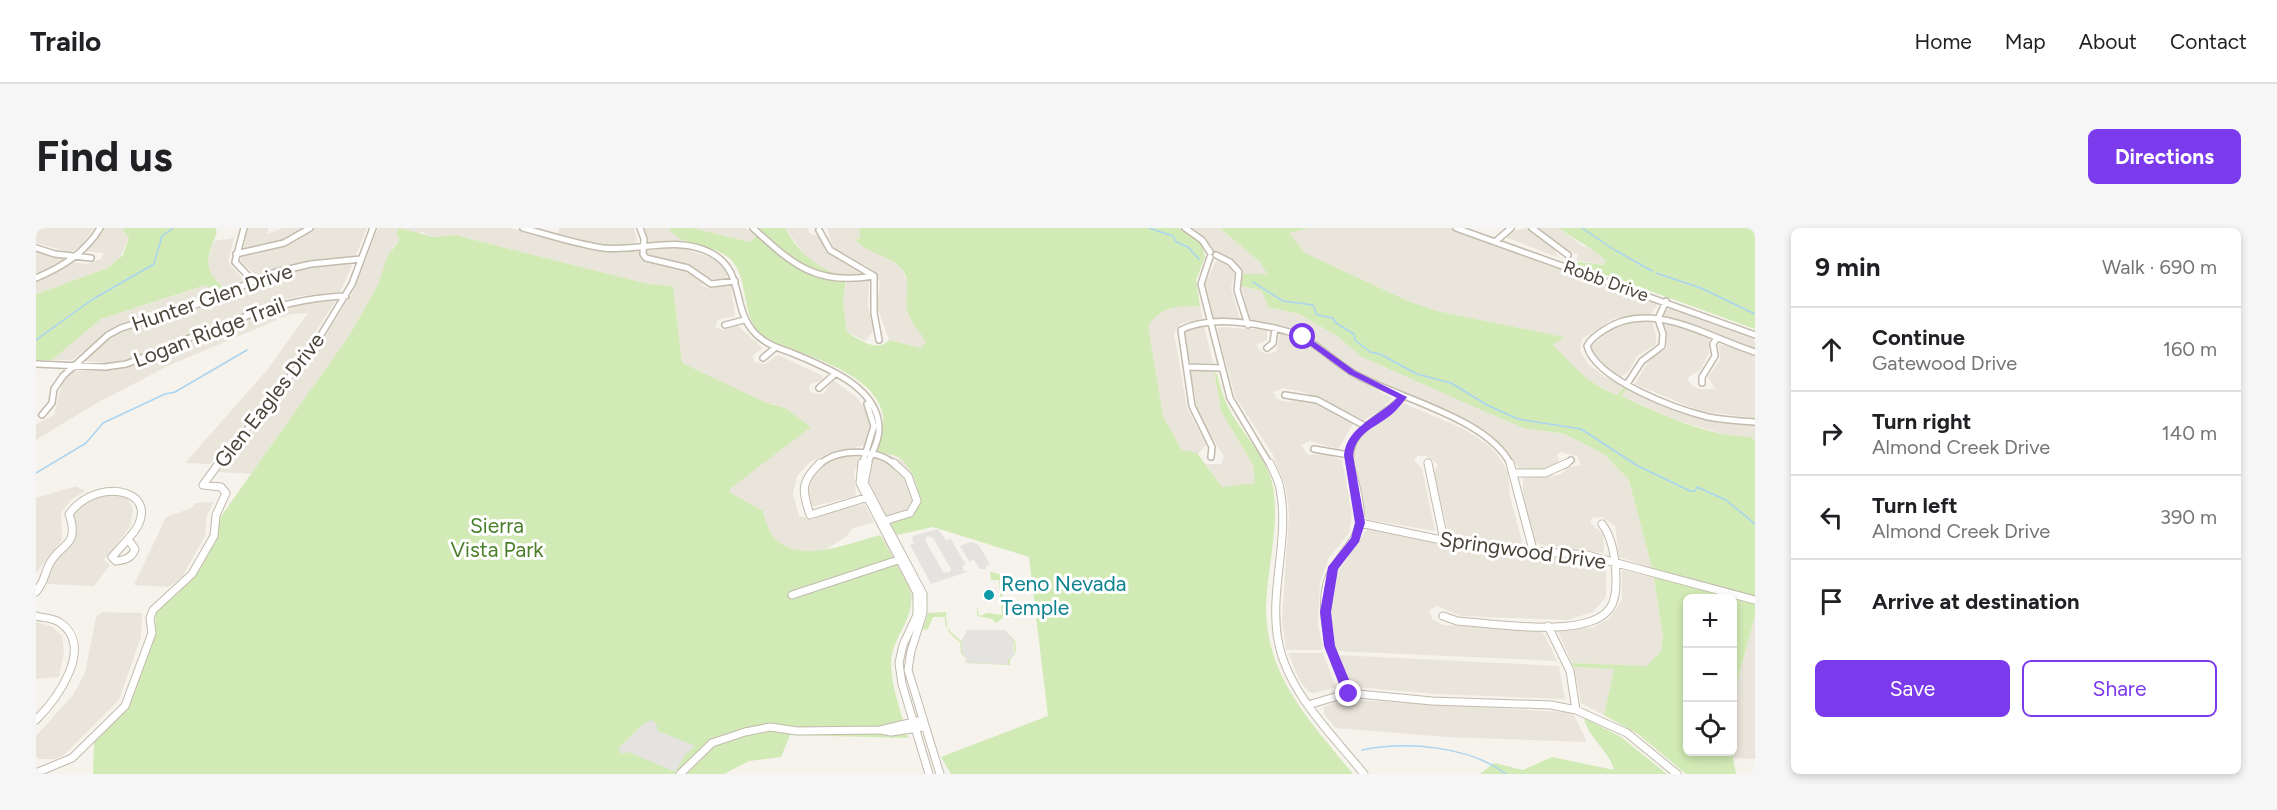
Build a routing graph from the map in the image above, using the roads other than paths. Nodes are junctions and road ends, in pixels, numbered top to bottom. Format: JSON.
{"nodes":[{"id":1,"x":100,"y":228,"type":"edge"},
{"id":2,"x":244,"y":228,"type":"edge"},
{"id":3,"x":310,"y":228,"type":"edge"},
{"id":4,"x":373,"y":228,"type":"edge"},
{"id":5,"x":523,"y":228,"type":"edge"},
{"id":6,"x":640,"y":228,"type":"edge"},
{"id":7,"x":753,"y":228,"type":"edge"},
{"id":8,"x":1185,"y":228,"type":"edge"},
{"id":9,"x":1456,"y":228,"type":"edge"},
{"id":10,"x":1466,"y":228,"type":"edge"},
{"id":11,"x":1511,"y":228,"type":"edge"},
{"id":12,"x":1532,"y":228,"type":"edge"},
{"id":13,"x":555,"y":230,"type":"dead end"},
{"id":14,"x":819,"y":230,"type":"dead end"},
{"id":15,"x":549,"y":235,"type":"junction"},
{"id":16,"x":1496,"y":240,"type":"junction"},
{"id":17,"x":642,"y":247,"type":"junction"},
{"id":18,"x":36,"y":248,"type":"edge"},
{"id":19,"x":236,"y":254,"type":"junction"},
{"id":20,"x":1212,"y":255,"type":"junction"},
{"id":21,"x":1568,"y":255,"type":"dead end"},
{"id":22,"x":76,"y":256,"type":"junction"},
{"id":23,"x":91,"y":258,"type":"dead end"},
{"id":24,"x":361,"y":259,"type":"junction"},
{"id":25,"x":874,"y":276,"type":"junction"},
{"id":26,"x":36,"y":278,"type":"edge"},
{"id":27,"x":252,"y":280,"type":"junction"},
{"id":28,"x":735,"y":281,"type":"junction"},
{"id":29,"x":345,"y":296,"type":"junction"},
{"id":30,"x":1666,"y":301,"type":"junction"},
{"id":31,"x":1658,"y":319,"type":"junction"},
{"id":32,"x":742,"y":321,"type":"junction"},
{"id":33,"x":1210,"y":324,"type":"junction"},
{"id":34,"x":725,"y":325,"type":"dead end"},
{"id":35,"x":1248,"y":325,"type":"junction"},
{"id":36,"x":1275,"y":328,"type":"junction"},
{"id":37,"x":1755,"y":333,"type":"edge"},
{"id":38,"x":1718,"y":338,"type":"junction"},
{"id":39,"x":879,"y":340,"type":"dead end"},
{"id":40,"x":775,"y":348,"type":"junction"},
{"id":41,"x":1267,"y":348,"type":"dead end"},
{"id":42,"x":1755,"y":352,"type":"edge"},
{"id":43,"x":763,"y":358,"type":"dead end"},
{"id":44,"x":36,"y":364,"type":"edge"},
{"id":45,"x":76,"y":365,"type":"junction"},
{"id":46,"x":1187,"y":367,"type":"junction"},
{"id":47,"x":1222,"y":368,"type":"junction"},
{"id":48,"x":834,"y":376,"type":"junction"},
{"id":49,"x":1702,"y":383,"type":"dead end"},
{"id":50,"x":1628,"y":384,"type":"junction"},
{"id":51,"x":819,"y":388,"type":"dead end"},
{"id":52,"x":1285,"y":395,"type":"dead end"},
{"id":53,"x":1402,"y":397,"type":"junction"},
{"id":54,"x":42,"y":415,"type":"dead end"},
{"id":55,"x":1755,"y":422,"type":"edge"},
{"id":56,"x":1365,"y":426,"type":"junction"},
{"id":57,"x":1314,"y":449,"type":"dead end"},
{"id":58,"x":869,"y":454,"type":"junction"},
{"id":59,"x":1349,"y":455,"type":"junction"},
{"id":60,"x":1211,"y":457,"type":"dead end"},
{"id":61,"x":1571,"y":460,"type":"dead end"},
{"id":62,"x":1428,"y":463,"type":"dead end"},
{"id":63,"x":1516,"y":472,"type":"junction"},
{"id":64,"x":210,"y":474,"type":"junction"},
{"id":65,"x":214,"y":486,"type":"junction"},
{"id":66,"x":868,"y":497,"type":"junction"},
{"id":67,"x":884,"y":521,"type":"junction"},
{"id":68,"x":1360,"y":523,"type":"junction"},
{"id":69,"x":1602,"y":524,"type":"dead end"},
{"id":70,"x":128,"y":539,"type":"dead end"},
{"id":71,"x":1444,"y":540,"type":"junction"},
{"id":72,"x":1533,"y":550,"type":"junction"},
{"id":73,"x":902,"y":559,"type":"junction"},
{"id":74,"x":1614,"y":562,"type":"junction"},
{"id":75,"x":888,"y":564,"type":"junction"},
{"id":76,"x":905,"y":569,"type":"junction"},
{"id":77,"x":36,"y":592,"type":"edge"},
{"id":78,"x":792,"y":595,"type":"dead end"},
{"id":79,"x":1755,"y":600,"type":"edge"},
{"id":80,"x":36,"y":616,"type":"edge"},
{"id":81,"x":1443,"y":616,"type":"dead end"},
{"id":82,"x":1548,"y":626,"type":"junction"},
{"id":83,"x":1349,"y":694,"type":"junction"},
{"id":84,"x":1308,"y":705,"type":"junction"},
{"id":85,"x":1576,"y":710,"type":"junction"},
{"id":86,"x":36,"y":720,"type":"edge"},
{"id":87,"x":924,"y":723,"type":"junction"},
{"id":88,"x":913,"y":725,"type":"junction"},
{"id":89,"x":36,"y":773,"type":"edge"},
{"id":90,"x":680,"y":774,"type":"edge"},
{"id":91,"x":929,"y":774,"type":"edge"},
{"id":92,"x":940,"y":774,"type":"edge"},
{"id":93,"x":1364,"y":774,"type":"edge"},
{"id":94,"x":1677,"y":774,"type":"edge"}],
"edges":[{"from":1,"to":22,"type":"street"},
{"from":2,"to":19,"type":"street"},
{"from":3,"to":19,"type":"street"},
{"from":4,"to":24,"type":"street","name":"Glen Eagles Drive"},
{"from":5,"to":15,"type":"street"},
{"from":6,"to":17,"type":"street"},
{"from":7,"to":25,"type":"street"},
{"from":8,"to":20,"type":"street"},
{"from":9,"to":16,"type":"street","name":"Robb Drive"},
{"from":10,"to":16,"type":"street","name":"Robb Drive"},
{"from":11,"to":16,"type":"street"},
{"from":12,"to":21,"type":"street"},
{"from":13,"to":15,"type":"street"},
{"from":14,"to":25,"type":"street"},
{"from":15,"to":17,"type":"street"},
{"from":16,"to":30,"type":"street","name":"Robb Drive"},
{"from":17,"to":28,"type":"street"},
{"from":17,"to":28,"type":"street"},
{"from":18,"to":22,"type":"street"},
{"from":19,"to":27,"type":"street"},
{"from":20,"to":33,"type":"street"},
{"from":20,"to":35,"type":"street"},
{"from":22,"to":23,"type":"street"},
{"from":22,"to":26,"type":"street"},
{"from":24,"to":27,"type":"street","name":"Hunter Glen Drive"},
{"from":24,"to":29,"type":"street","name":"Glen Eagles Drive"},
{"from":25,"to":39,"type":"street"},
{"from":27,"to":45,"type":"street","name":"Hunter Glen Drive"},
{"from":28,"to":32,"type":"street"},
{"from":29,"to":45,"type":"street","name":"Logan Ridge Trail"},
{"from":29,"to":64,"type":"street","name":"Glen Eagles Drive"},
{"from":30,"to":31,"type":"street"},
{"from":30,"to":37,"type":"street","name":"Robb Drive"},
{"from":31,"to":38,"type":"street"},
{"from":31,"to":50,"type":"street"},
{"from":31,"to":50,"type":"street"},
{"from":32,"to":34,"type":"street"},
{"from":32,"to":40,"type":"street"},
{"from":33,"to":35,"type":"street"},
{"from":33,"to":46,"type":"street"},
{"from":33,"to":47,"type":"street"},
{"from":35,"to":36,"type":"street"},
{"from":36,"to":41,"type":"street"},
{"from":36,"to":53,"type":"street"},
{"from":38,"to":42,"type":"street"},
{"from":38,"to":49,"type":"street"},
{"from":40,"to":43,"type":"street"},
{"from":40,"to":48,"type":"street"},
{"from":44,"to":45,"type":"street","name":"Logan Ridge Trail"},
{"from":45,"to":54,"type":"street","name":"Hunter Glen Drive"},
{"from":46,"to":47,"type":"street"},
{"from":46,"to":60,"type":"street"},
{"from":47,"to":84,"type":"street"},
{"from":48,"to":51,"type":"street"},
{"from":48,"to":58,"type":"street"},
{"from":50,"to":55,"type":"street"},
{"from":52,"to":56,"type":"street"},
{"from":53,"to":56,"type":"street"},
{"from":53,"to":63,"type":"street"},
{"from":56,"to":59,"type":"street"},
{"from":57,"to":59,"type":"street"},
{"from":58,"to":66,"type":"street"},
{"from":58,"to":66,"type":"street"},
{"from":58,"to":67,"type":"street"},
{"from":59,"to":68,"type":"street"},
{"from":61,"to":63,"type":"street"},
{"from":62,"to":71,"type":"street"},
{"from":63,"to":72,"type":"street"},
{"from":64,"to":65,"type":"street"},
{"from":64,"to":65,"type":"street"},
{"from":65,"to":89,"type":"street"},
{"from":66,"to":67,"type":"street"},
{"from":66,"to":73,"type":"street"},
{"from":67,"to":73,"type":"street"},
{"from":68,"to":71,"type":"street","name":"Springwood Drive"},
{"from":68,"to":83,"type":"street"},
{"from":69,"to":74,"type":"street"},
{"from":70,"to":77,"type":"street"},
{"from":71,"to":72,"type":"street","name":"Springwood Drive"},
{"from":72,"to":74,"type":"street","name":"Springwood Drive"},
{"from":73,"to":75,"type":"street"},
{"from":73,"to":76,"type":"street"},
{"from":73,"to":87,"type":"street"},
{"from":74,"to":79,"type":"street","name":"Springwood Drive"},
{"from":74,"to":82,"type":"street"},
{"from":75,"to":76,"type":"street"},
{"from":75,"to":78,"type":"street"},
{"from":76,"to":88,"type":"street"},
{"from":80,"to":86,"type":"street"},
{"from":81,"to":82,"type":"street"},
{"from":82,"to":85,"type":"street"},
{"from":83,"to":84,"type":"street"},
{"from":83,"to":85,"type":"street"},
{"from":84,"to":93,"type":"street"},
{"from":85,"to":94,"type":"street"},
{"from":87,"to":88,"type":"street"},
{"from":87,"to":92,"type":"street"},
{"from":88,"to":90,"type":"street"},
{"from":88,"to":91,"type":"street"}]}
